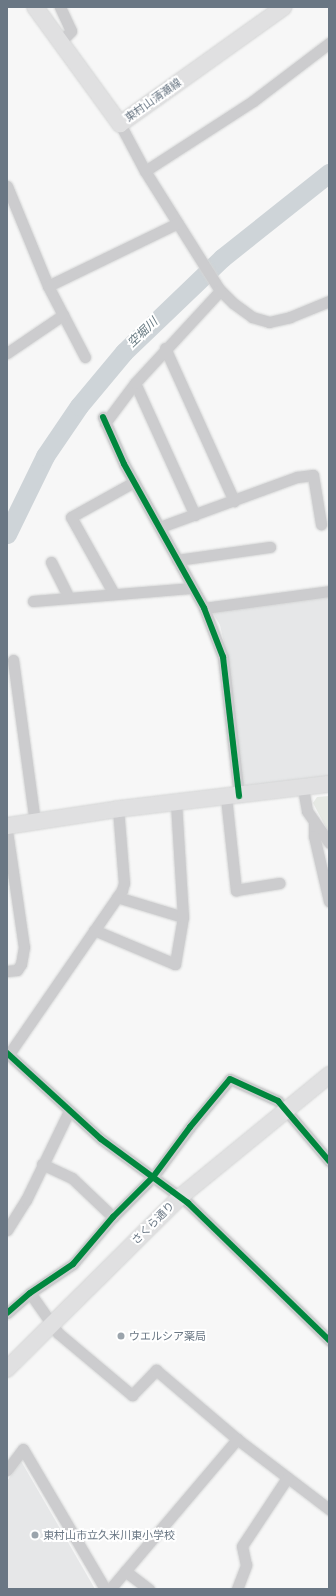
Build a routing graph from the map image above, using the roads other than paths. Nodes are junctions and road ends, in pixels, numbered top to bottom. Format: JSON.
{"nodes":[{"id":1,"x":35,"y":7,"type":"edge"},
{"id":2,"x":60,"y":7,"type":"edge"},
{"id":3,"x":284,"y":7,"type":"edge"},
{"id":4,"x":60,"y":42,"type":"junction"},
{"id":5,"x":329,"y":43,"type":"edge"},
{"id":6,"x":120,"y":124,"type":"junction"},
{"id":7,"x":145,"y":171,"type":"junction"},
{"id":8,"x":7,"y":188,"type":"edge"},
{"id":9,"x":178,"y":223,"type":"junction"},
{"id":10,"x":48,"y":286,"type":"junction"},
{"id":11,"x":219,"y":290,"type":"junction"},
{"id":12,"x":329,"y":301,"type":"edge"},
{"id":13,"x":63,"y":315,"type":"junction"},
{"id":14,"x":165,"y":348,"type":"junction"},
{"id":15,"x":7,"y":353,"type":"edge"},
{"id":16,"x":85,"y":357,"type":"dead end"},
{"id":17,"x":135,"y":383,"type":"junction"},
{"id":18,"x":134,"y":482,"type":"junction"},
{"id":19,"x":234,"y":501,"type":"junction"},
{"id":20,"x":195,"y":515,"type":"junction"},
{"id":21,"x":321,"y":524,"type":"dead end"},
{"id":22,"x":160,"y":527,"type":"junction"},
{"id":23,"x":270,"y":546,"type":"dead end"},
{"id":24,"x":177,"y":560,"type":"junction"},
{"id":25,"x":51,"y":562,"type":"dead end"},
{"id":26,"x":192,"y":588,"type":"junction"},
{"id":27,"x":329,"y":591,"type":"edge"},
{"id":28,"x":114,"y":594,"type":"junction"},
{"id":29,"x":69,"y":598,"type":"junction"},
{"id":30,"x":33,"y":601,"type":"dead end"},
{"id":31,"x":204,"y":608,"type":"junction"},
{"id":32,"x":13,"y":660,"type":"dead end"},
{"id":33,"x":329,"y":784,"type":"edge"},
{"id":34,"x":303,"y":788,"type":"junction"},
{"id":35,"x":232,"y":796,"type":"junction"},
{"id":36,"x":176,"y":803,"type":"junction"},
{"id":37,"x":118,"y":810,"type":"junction"},
{"id":38,"x":35,"y":822,"type":"junction"},
{"id":39,"x":314,"y":824,"type":"junction"},
{"id":40,"x":7,"y":826,"type":"edge"},
{"id":41,"x":7,"y":831,"type":"edge"},
{"id":42,"x":329,"y":843,"type":"edge"},
{"id":43,"x":279,"y":883,"type":"dead end"},
{"id":44,"x":117,"y":897,"type":"junction"},
{"id":45,"x":329,"y":901,"type":"edge"},
{"id":46,"x":183,"y":917,"type":"junction"},
{"id":47,"x":94,"y":930,"type":"junction"},
{"id":48,"x":7,"y":972,"type":"edge"},
{"id":49,"x":8,"y":1054,"type":"edge"},
{"id":50,"x":329,"y":1075,"type":"edge"},
{"id":51,"x":285,"y":1108,"type":"junction"},
{"id":52,"x":69,"y":1111,"type":"junction"},
{"id":53,"x":329,"y":1161,"type":"edge"},
{"id":54,"x":42,"y":1164,"type":"junction"},
{"id":55,"x":153,"y":1177,"type":"junction"},
{"id":56,"x":180,"y":1197,"type":"junction"},
{"id":57,"x":113,"y":1217,"type":"junction"},
{"id":58,"x":7,"y":1230,"type":"edge"},
{"id":59,"x":30,"y":1293,"type":"junction"},
{"id":60,"x":7,"y":1313,"type":"edge"},
{"id":61,"x":51,"y":1325,"type":"junction"},
{"id":62,"x":329,"y":1340,"type":"edge"},
{"id":63,"x":7,"y":1369,"type":"edge"},
{"id":64,"x":237,"y":1439,"type":"junction"},
{"id":65,"x":7,"y":1470,"type":"edge"},
{"id":66,"x":287,"y":1478,"type":"junction"},
{"id":67,"x":329,"y":1509,"type":"edge"},
{"id":68,"x":125,"y":1571,"type":"junction"},
{"id":69,"x":104,"y":1589,"type":"edge"},
{"id":70,"x":110,"y":1589,"type":"edge"},
{"id":71,"x":149,"y":1589,"type":"edge"},
{"id":72,"x":237,"y":1589,"type":"edge"}],
"edges":[{"from":1,"to":4,"type":"street","name":"東村山清瀬線"},
{"from":2,"to":4,"type":"street"},
{"from":3,"to":6,"type":"street","name":"東村山清瀬線"},
{"from":4,"to":6,"type":"street","name":"東村山清瀬線"},
{"from":5,"to":7,"type":"street"},
{"from":6,"to":7,"type":"street"},
{"from":7,"to":9,"type":"street"},
{"from":8,"to":10,"type":"street"},
{"from":9,"to":10,"type":"street"},
{"from":9,"to":11,"type":"street"},
{"from":10,"to":13,"type":"street"},
{"from":11,"to":12,"type":"street"},
{"from":11,"to":14,"type":"street"},
{"from":13,"to":15,"type":"street"},
{"from":13,"to":16,"type":"street"},
{"from":14,"to":17,"type":"street"},
{"from":14,"to":19,"type":"street"},
{"from":17,"to":18,"type":"street"},
{"from":17,"to":20,"type":"street"},
{"from":18,"to":22,"type":"street"},
{"from":18,"to":28,"type":"street"},
{"from":19,"to":20,"type":"street"},
{"from":19,"to":21,"type":"street"},
{"from":20,"to":22,"type":"street"},
{"from":22,"to":24,"type":"street"},
{"from":23,"to":24,"type":"street"},
{"from":24,"to":26,"type":"street"},
{"from":25,"to":29,"type":"street"},
{"from":26,"to":28,"type":"street"},
{"from":26,"to":31,"type":"street"},
{"from":27,"to":31,"type":"street"},
{"from":28,"to":29,"type":"street"},
{"from":29,"to":30,"type":"street"},
{"from":31,"to":35,"type":"street"},
{"from":32,"to":38,"type":"street"},
{"from":33,"to":34,"type":"street"},
{"from":34,"to":35,"type":"street"},
{"from":34,"to":39,"type":"street"},
{"from":35,"to":36,"type":"street"},
{"from":35,"to":43,"type":"street"},
{"from":36,"to":37,"type":"street"},
{"from":36,"to":46,"type":"street"},
{"from":37,"to":38,"type":"street"},
{"from":37,"to":44,"type":"street"},
{"from":38,"to":40,"type":"street"},
{"from":39,"to":42,"type":"street"},
{"from":39,"to":45,"type":"street"},
{"from":41,"to":48,"type":"street"},
{"from":44,"to":46,"type":"street"},
{"from":44,"to":47,"type":"street"},
{"from":46,"to":47,"type":"street"},
{"from":47,"to":49,"type":"street"},
{"from":49,"to":52,"type":"street"},
{"from":50,"to":51,"type":"street","name":"さくら通り"},
{"from":51,"to":53,"type":"street"},
{"from":51,"to":55,"type":"street"},
{"from":51,"to":56,"type":"street","name":"さくら通り"},
{"from":52,"to":54,"type":"street"},
{"from":52,"to":55,"type":"street"},
{"from":54,"to":57,"type":"street"},
{"from":54,"to":58,"type":"street"},
{"from":55,"to":56,"type":"street"},
{"from":55,"to":57,"type":"street"},
{"from":56,"to":61,"type":"street","name":"さくら通り"},
{"from":56,"to":62,"type":"street"},
{"from":57,"to":59,"type":"street"},
{"from":59,"to":60,"type":"street"},
{"from":59,"to":61,"type":"street"},
{"from":61,"to":63,"type":"street","name":"さくら通り"},
{"from":61,"to":64,"type":"street"},
{"from":64,"to":66,"type":"street"},
{"from":64,"to":68,"type":"street"},
{"from":65,"to":69,"type":"street"},
{"from":66,"to":67,"type":"street"},
{"from":66,"to":72,"type":"street"},
{"from":68,"to":70,"type":"street"},
{"from":68,"to":71,"type":"street"}]}
